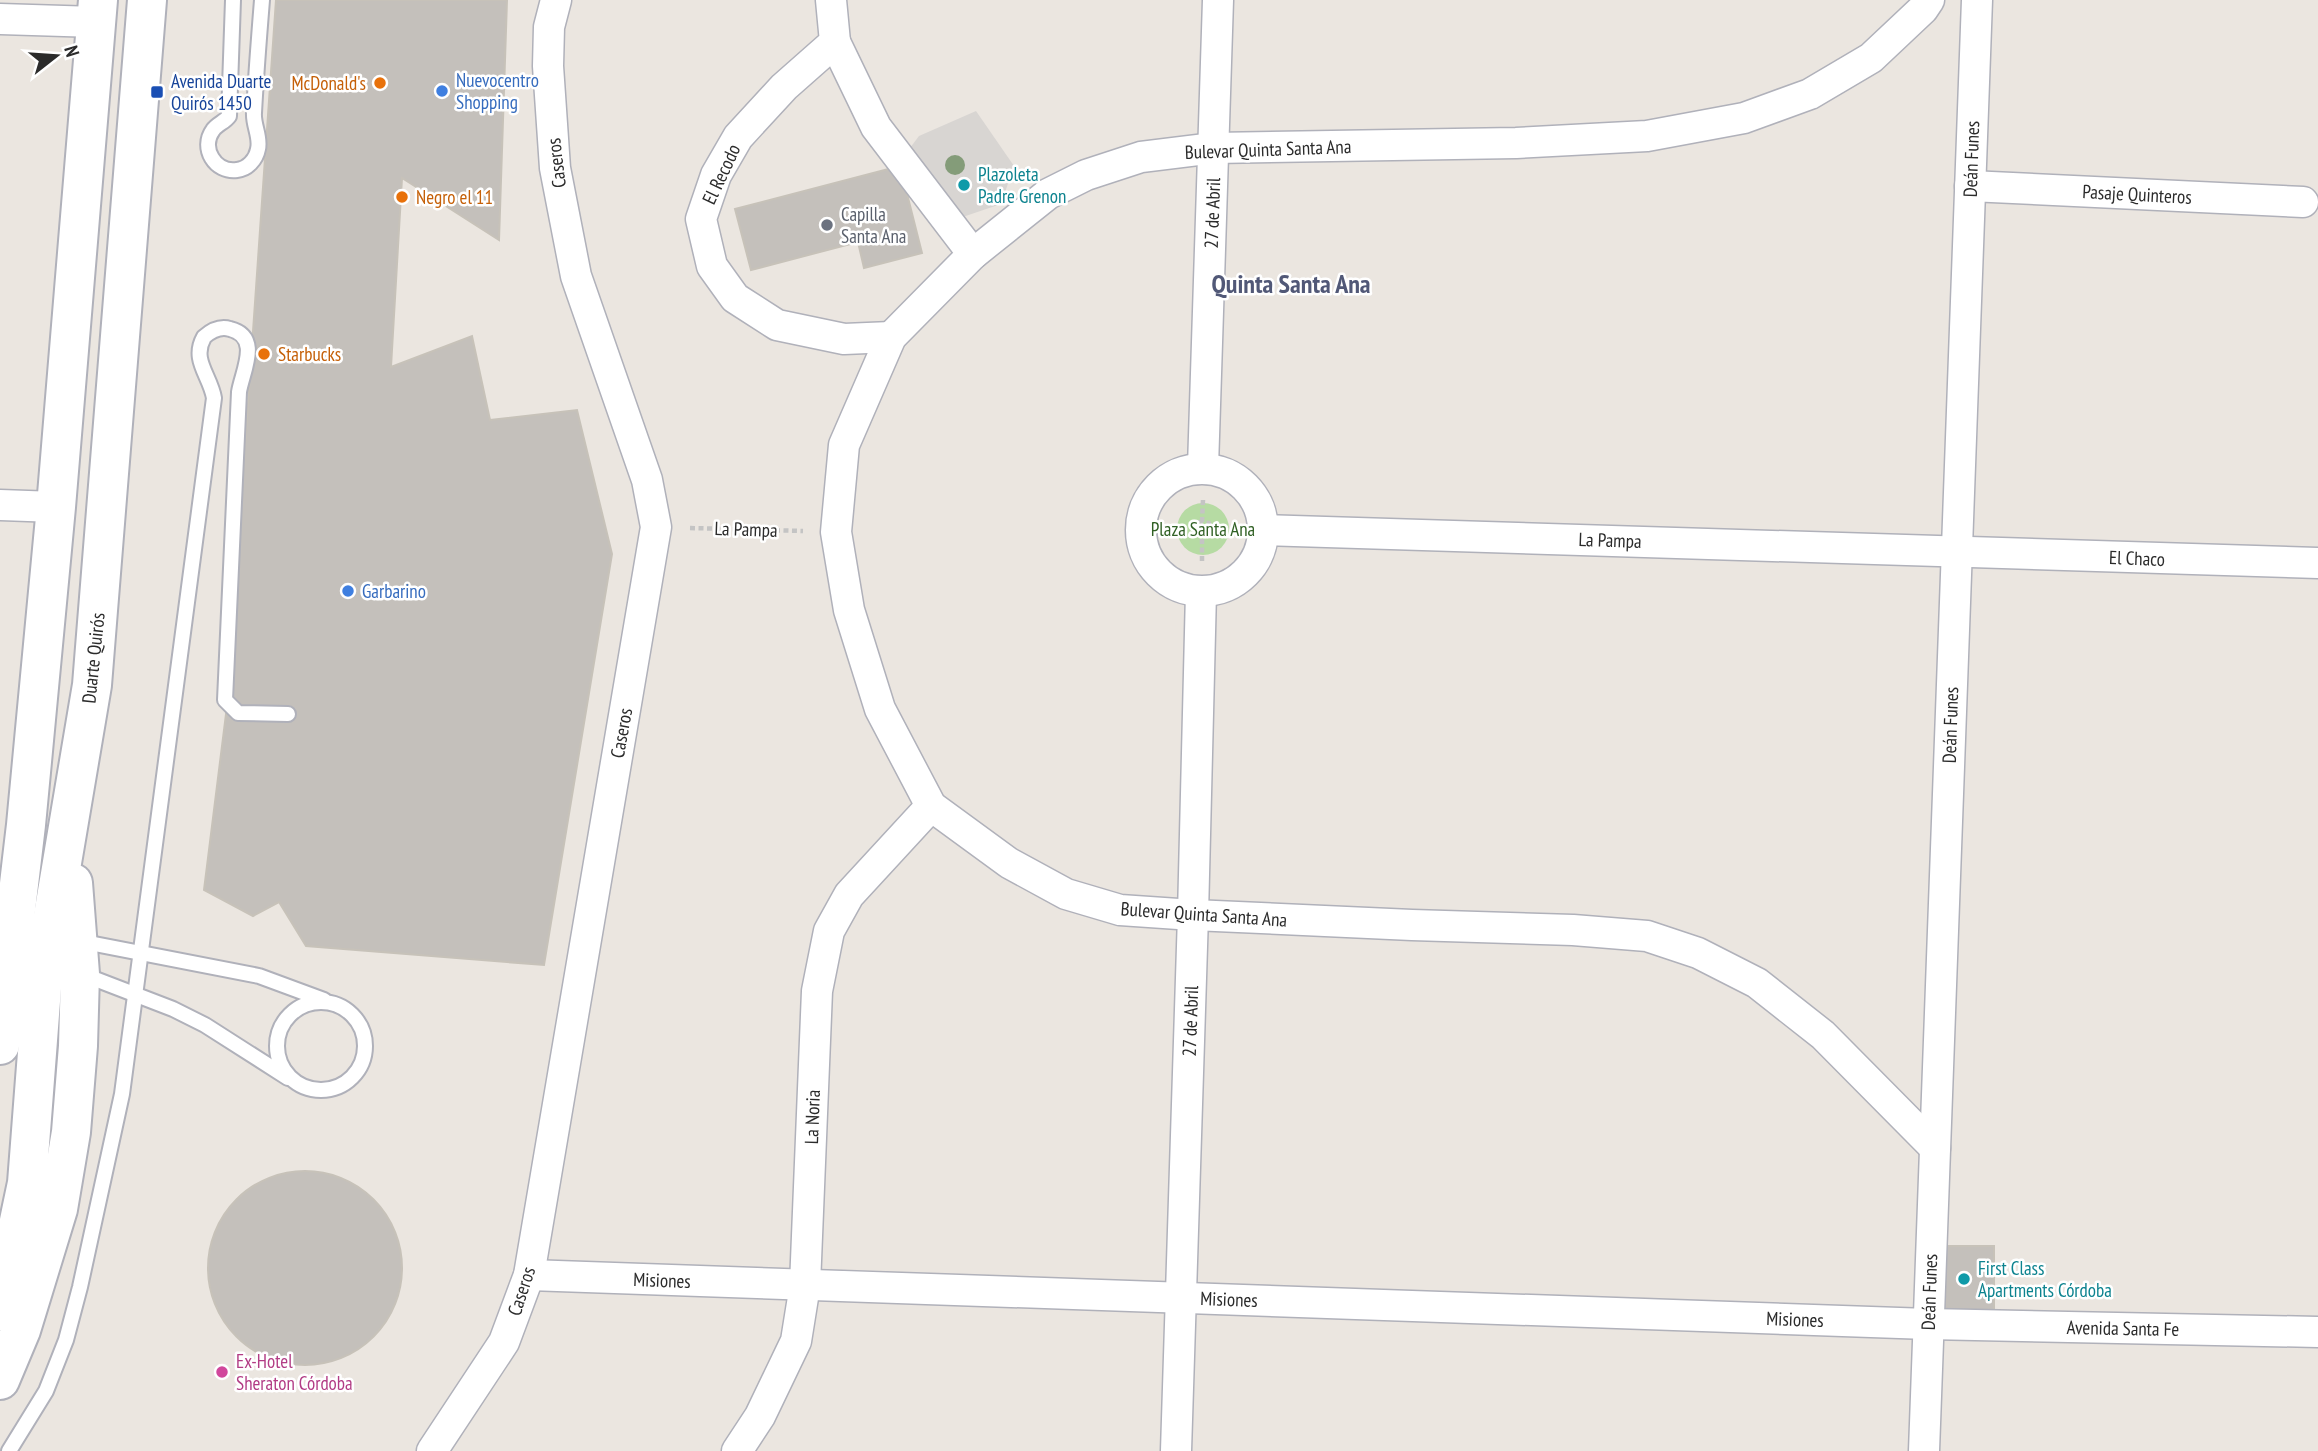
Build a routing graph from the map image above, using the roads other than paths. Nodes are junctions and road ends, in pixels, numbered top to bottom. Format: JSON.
{"nodes":[{"id":1,"x":146,"y":0,"type":"edge"},
{"id":2,"x":233,"y":0,"type":"edge"},
{"id":3,"x":262,"y":0,"type":"edge"},
{"id":4,"x":555,"y":0,"type":"edge"},
{"id":5,"x":831,"y":0,"type":"edge"},
{"id":6,"x":1218,"y":0,"type":"edge"},
{"id":7,"x":1928,"y":0,"type":"edge"},
{"id":8,"x":1977,"y":0,"type":"edge"},
{"id":9,"x":97,"y":11,"type":"edge"},
{"id":10,"x":0,"y":19,"type":"edge"},
{"id":11,"x":835,"y":42,"type":"junction"},
{"id":12,"x":1214,"y":148,"type":"junction"},
{"id":13,"x":1970,"y":186,"type":"junction"},
{"id":14,"x":2304,"y":202,"type":"dead end"},
{"id":15,"x":973,"y":254,"type":"junction"},
{"id":16,"x":891,"y":337,"type":"junction"},
{"id":17,"x":1203,"y":467,"type":"junction"},
{"id":18,"x":0,"y":505,"type":"edge"},
{"id":19,"x":56,"y":507,"type":"junction"},
{"id":20,"x":1264,"y":530,"type":"junction"},
{"id":21,"x":1956,"y":553,"type":"junction"},
{"id":22,"x":2318,"y":563,"type":"edge"},
{"id":23,"x":1201,"y":592,"type":"junction"},
{"id":24,"x":288,"y":714,"type":"dead end"},
{"id":25,"x":931,"y":806,"type":"junction"},
{"id":26,"x":68,"y":821,"type":"junction"},
{"id":27,"x":13,"y":830,"type":"edge"},
{"id":28,"x":1193,"y":915,"type":"junction"},
{"id":29,"x":141,"y":954,"type":"junction"},
{"id":30,"x":79,"y":957,"type":"junction"},
{"id":31,"x":136,"y":994,"type":"junction"},
{"id":32,"x":332,"y":1003,"type":"junction"},
{"id":33,"x":0,"y":1045,"type":"edge"},
{"id":34,"x":296,"y":1083,"type":"junction"},
{"id":35,"x":1934,"y":1148,"type":"junction"},
{"id":36,"x":529,"y":1275,"type":"junction"},
{"id":37,"x":805,"y":1285,"type":"junction"},
{"id":38,"x":1181,"y":1298,"type":"junction"},
{"id":39,"x":0,"y":1311,"type":"edge"},
{"id":40,"x":1928,"y":1324,"type":"junction"},
{"id":41,"x":2318,"y":1332,"type":"edge"},
{"id":42,"x":0,"y":1380,"type":"edge"},
{"id":43,"x":9,"y":1451,"type":"edge"},
{"id":44,"x":432,"y":1451,"type":"edge"},
{"id":45,"x":737,"y":1451,"type":"edge"},
{"id":46,"x":1176,"y":1451,"type":"edge"},
{"id":47,"x":1923,"y":1451,"type":"edge"}],
"edges":[{"from":1,"to":26,"type":"main road","name":"Duarte Quirós"},
{"from":2,"to":3,"type":"lane"},
{"from":4,"to":36,"type":"street","name":"Caseros"},
{"from":5,"to":11,"type":"street"},
{"from":6,"to":12,"type":"street","name":"27 de Abril"},
{"from":7,"to":12,"type":"street","name":"Bulevar Quinta Santa Ana"},
{"from":8,"to":13,"type":"street","name":"Deán Funes"},
{"from":9,"to":10,"type":"street"},
{"from":9,"to":19,"type":"main road"},
{"from":11,"to":15,"type":"street"},
{"from":11,"to":16,"type":"street","name":"El Recodo"},
{"from":12,"to":15,"type":"street","name":"Bulevar Quinta Santa Ana"},
{"from":12,"to":17,"type":"street","name":"27 de Abril"},
{"from":13,"to":14,"type":"street","name":"Pasaje Quinteros"},
{"from":13,"to":21,"type":"street","name":"Deán Funes"},
{"from":15,"to":16,"type":"street","name":"Bulevar Quinta Santa Ana"},
{"from":16,"to":25,"type":"street","name":"Bulevar Quinta Santa Ana"},
{"from":17,"to":20,"type":"street"},
{"from":17,"to":23,"type":"street"},
{"from":18,"to":19,"type":"street"},
{"from":19,"to":27,"type":"main road"},
{"from":20,"to":21,"type":"street","name":"La Pampa"},
{"from":20,"to":23,"type":"street"},
{"from":21,"to":22,"type":"street","name":"El Chaco"},
{"from":21,"to":35,"type":"street","name":"Deán Funes"},
{"from":23,"to":28,"type":"street","name":"27 de Abril"},
{"from":24,"to":29,"type":"lane"},
{"from":25,"to":28,"type":"street","name":"Bulevar Quinta Santa Ana"},
{"from":25,"to":37,"type":"street","name":"La Noria"},
{"from":26,"to":30,"type":"main road"},
{"from":26,"to":39,"type":"main road","name":"Duarte Quirós"},
{"from":27,"to":33,"type":"main road"},
{"from":28,"to":35,"type":"street","name":"Bulevar Quinta Santa Ana"},
{"from":28,"to":38,"type":"street","name":"27 de Abril"},
{"from":29,"to":30,"type":"lane"},
{"from":29,"to":31,"type":"lane"},
{"from":29,"to":32,"type":"lane"},
{"from":30,"to":31,"type":"lane"},
{"from":30,"to":42,"type":"main road"},
{"from":31,"to":34,"type":"lane"},
{"from":31,"to":43,"type":"lane"},
{"from":32,"to":34,"type":"lane"},
{"from":32,"to":34,"type":"lane"},
{"from":35,"to":40,"type":"street","name":"Deán Funes"},
{"from":36,"to":37,"type":"street","name":"Misiones"},
{"from":36,"to":44,"type":"street","name":"Caseros"},
{"from":37,"to":38,"type":"street","name":"Misiones"},
{"from":37,"to":45,"type":"street","name":"La Noria"},
{"from":38,"to":40,"type":"street","name":"Misiones"},
{"from":38,"to":46,"type":"street","name":"27 de Abril"},
{"from":40,"to":41,"type":"street","name":"Avenida Santa Fe"},
{"from":40,"to":47,"type":"street","name":"Deán Funes"}]}
